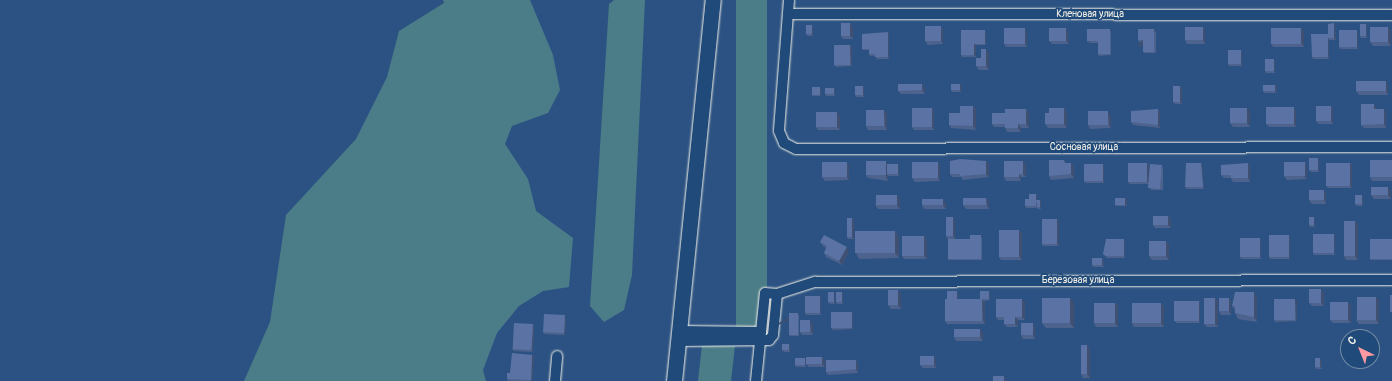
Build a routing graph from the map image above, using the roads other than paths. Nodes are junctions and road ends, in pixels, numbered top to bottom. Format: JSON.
{"nodes":[{"id":1,"x":713,"y":0,"type":"edge"},
{"id":2,"x":789,"y":0,"type":"edge"},
{"id":3,"x":788,"y":14,"type":"junction"},
{"id":4,"x":1392,"y":15,"type":"edge"},
{"id":5,"x":1392,"y":147,"type":"edge"},
{"id":6,"x":1392,"y":280,"type":"edge"},
{"id":7,"x":777,"y":294,"type":"junction"},
{"id":8,"x":679,"y":336,"type":"junction"},
{"id":9,"x":761,"y":337,"type":"junction"},
{"id":10,"x":557,"y":356,"type":"dead end"},
{"id":11,"x":556,"y":381,"type":"edge"},
{"id":12,"x":674,"y":381,"type":"edge"},
{"id":13,"x":756,"y":381,"type":"edge"}],
"edges":[{"from":1,"to":8,"type":"street"},
{"from":2,"to":3,"type":"street"},
{"from":3,"to":4,"type":"street","name":"Кленовая улица"},
{"from":3,"to":5,"type":"street","name":"Сосновая улица"},
{"from":6,"to":7,"type":"street","name":"Берёзовая улица"},
{"from":7,"to":9,"type":"street","name":"Берёзовая улица"},
{"from":7,"to":9,"type":"street"},
{"from":8,"to":9,"type":"street"},
{"from":8,"to":12,"type":"street"},
{"from":9,"to":13,"type":"street"},
{"from":10,"to":11,"type":"street"}]}
